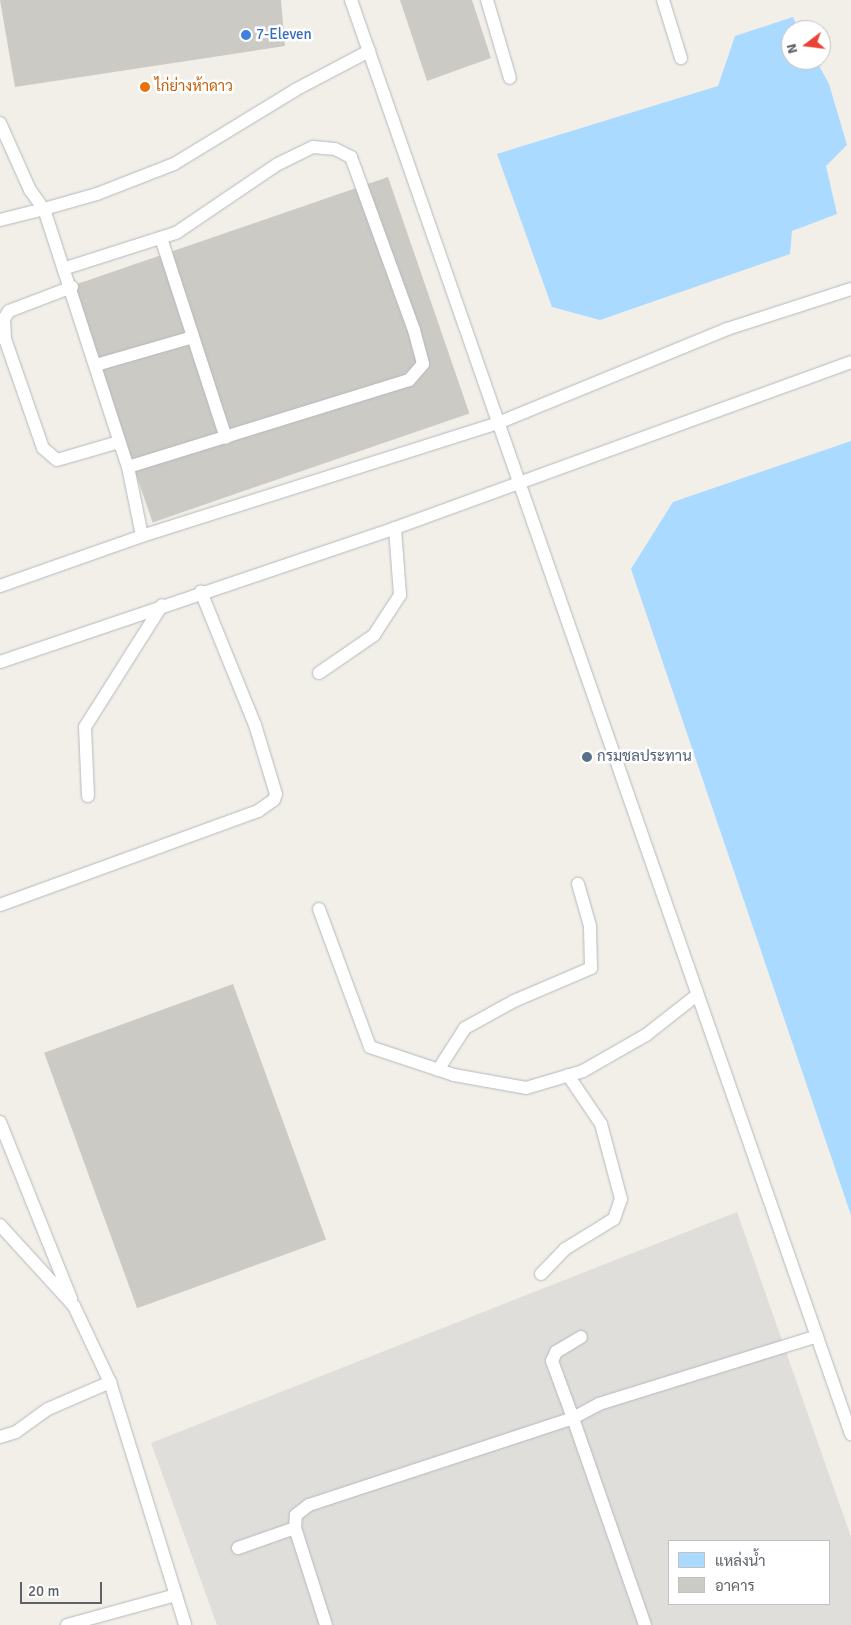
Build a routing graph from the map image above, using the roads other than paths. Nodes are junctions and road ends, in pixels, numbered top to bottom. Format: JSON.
{"nodes":[{"id":1,"x":351,"y":0,"type":"edge"},
{"id":2,"x":486,"y":0,"type":"edge"},
{"id":3,"x":663,"y":0,"type":"edge"},
{"id":4,"x":369,"y":51,"type":"junction"},
{"id":5,"x":681,"y":58,"type":"dead end"},
{"id":6,"x":510,"y":78,"type":"dead end"},
{"id":7,"x":0,"y":124,"type":"edge"},
{"id":8,"x":44,"y":209,"type":"junction"},
{"id":9,"x":0,"y":220,"type":"edge"},
{"id":10,"x":161,"y":238,"type":"junction"},
{"id":11,"x":66,"y":268,"type":"junction"},
{"id":12,"x":72,"y":287,"type":"junction"},
{"id":13,"x":851,"y":289,"type":"edge"},
{"id":14,"x":193,"y":337,"type":"junction"},
{"id":15,"x":851,"y":362,"type":"edge"},
{"id":16,"x":96,"y":365,"type":"junction"},
{"id":17,"x":498,"y":423,"type":"junction"},
{"id":18,"x":226,"y":438,"type":"junction"},
{"id":19,"x":119,"y":442,"type":"junction"},
{"id":20,"x":128,"y":467,"type":"junction"},
{"id":21,"x":517,"y":482,"type":"junction"},
{"id":22,"x":395,"y":528,"type":"junction"},
{"id":23,"x":142,"y":536,"type":"junction"},
{"id":24,"x":0,"y":586,"type":"edge"},
{"id":25,"x":201,"y":592,"type":"junction"},
{"id":26,"x":162,"y":605,"type":"junction"},
{"id":27,"x":0,"y":662,"type":"edge"},
{"id":28,"x":319,"y":673,"type":"dead end"},
{"id":29,"x":88,"y":796,"type":"dead end"},
{"id":30,"x":578,"y":884,"type":"dead end"},
{"id":31,"x":0,"y":905,"type":"edge"},
{"id":32,"x":319,"y":909,"type":"dead end"},
{"id":33,"x":697,"y":995,"type":"junction"},
{"id":34,"x":438,"y":1070,"type":"junction"},
{"id":35,"x":568,"y":1075,"type":"junction"},
{"id":36,"x":0,"y":1122,"type":"edge"},
{"id":37,"x":0,"y":1225,"type":"edge"},
{"id":38,"x":542,"y":1274,"type":"dead end"},
{"id":39,"x":74,"y":1306,"type":"junction"},
{"id":40,"x":817,"y":1336,"type":"junction"},
{"id":41,"x":580,"y":1338,"type":"dead end"},
{"id":42,"x":110,"y":1382,"type":"junction"},
{"id":43,"x":573,"y":1418,"type":"junction"},
{"id":44,"x":851,"y":1434,"type":"edge"},
{"id":45,"x":0,"y":1437,"type":"edge"},
{"id":46,"x":295,"y":1528,"type":"junction"},
{"id":47,"x":238,"y":1548,"type":"dead end"},
{"id":48,"x":176,"y":1595,"type":"junction"},
{"id":49,"x":67,"y":1625,"type":"edge"},
{"id":50,"x":185,"y":1625,"type":"edge"},
{"id":51,"x":326,"y":1625,"type":"edge"},
{"id":52,"x":645,"y":1625,"type":"edge"}],
"edges":[{"from":1,"to":4,"type":"lane"},
{"from":2,"to":6,"type":"lane"},
{"from":3,"to":5,"type":"lane"},
{"from":4,"to":8,"type":"lane"},
{"from":4,"to":17,"type":"lane"},
{"from":7,"to":8,"type":"lane"},
{"from":8,"to":9,"type":"lane"},
{"from":8,"to":11,"type":"lane"},
{"from":10,"to":11,"type":"lane"},
{"from":10,"to":14,"type":"lane"},
{"from":10,"to":18,"type":"lane"},
{"from":11,"to":12,"type":"lane"},
{"from":12,"to":16,"type":"lane"},
{"from":12,"to":19,"type":"lane"},
{"from":13,"to":17,"type":"lane"},
{"from":14,"to":16,"type":"lane"},
{"from":14,"to":18,"type":"lane"},
{"from":15,"to":21,"type":"lane"},
{"from":16,"to":19,"type":"lane"},
{"from":17,"to":21,"type":"lane"},
{"from":17,"to":23,"type":"lane"},
{"from":18,"to":20,"type":"lane"},
{"from":19,"to":20,"type":"lane"},
{"from":20,"to":23,"type":"lane"},
{"from":21,"to":22,"type":"lane"},
{"from":21,"to":33,"type":"lane"},
{"from":22,"to":25,"type":"lane"},
{"from":22,"to":28,"type":"lane"},
{"from":23,"to":24,"type":"lane"},
{"from":25,"to":26,"type":"lane"},
{"from":25,"to":31,"type":"lane"},
{"from":26,"to":27,"type":"lane"},
{"from":26,"to":29,"type":"lane"},
{"from":30,"to":34,"type":"lane"},
{"from":32,"to":34,"type":"lane"},
{"from":33,"to":35,"type":"lane"},
{"from":33,"to":40,"type":"lane"},
{"from":34,"to":35,"type":"lane"},
{"from":35,"to":38,"type":"lane"},
{"from":36,"to":39,"type":"lane"},
{"from":37,"to":39,"type":"lane"},
{"from":39,"to":42,"type":"lane"},
{"from":40,"to":43,"type":"lane"},
{"from":40,"to":44,"type":"lane"},
{"from":41,"to":43,"type":"lane"},
{"from":42,"to":45,"type":"lane"},
{"from":42,"to":48,"type":"lane"},
{"from":43,"to":46,"type":"lane"},
{"from":43,"to":52,"type":"lane"},
{"from":46,"to":47,"type":"lane"},
{"from":46,"to":51,"type":"lane"},
{"from":48,"to":49,"type":"lane"},
{"from":48,"to":50,"type":"lane"}]}
